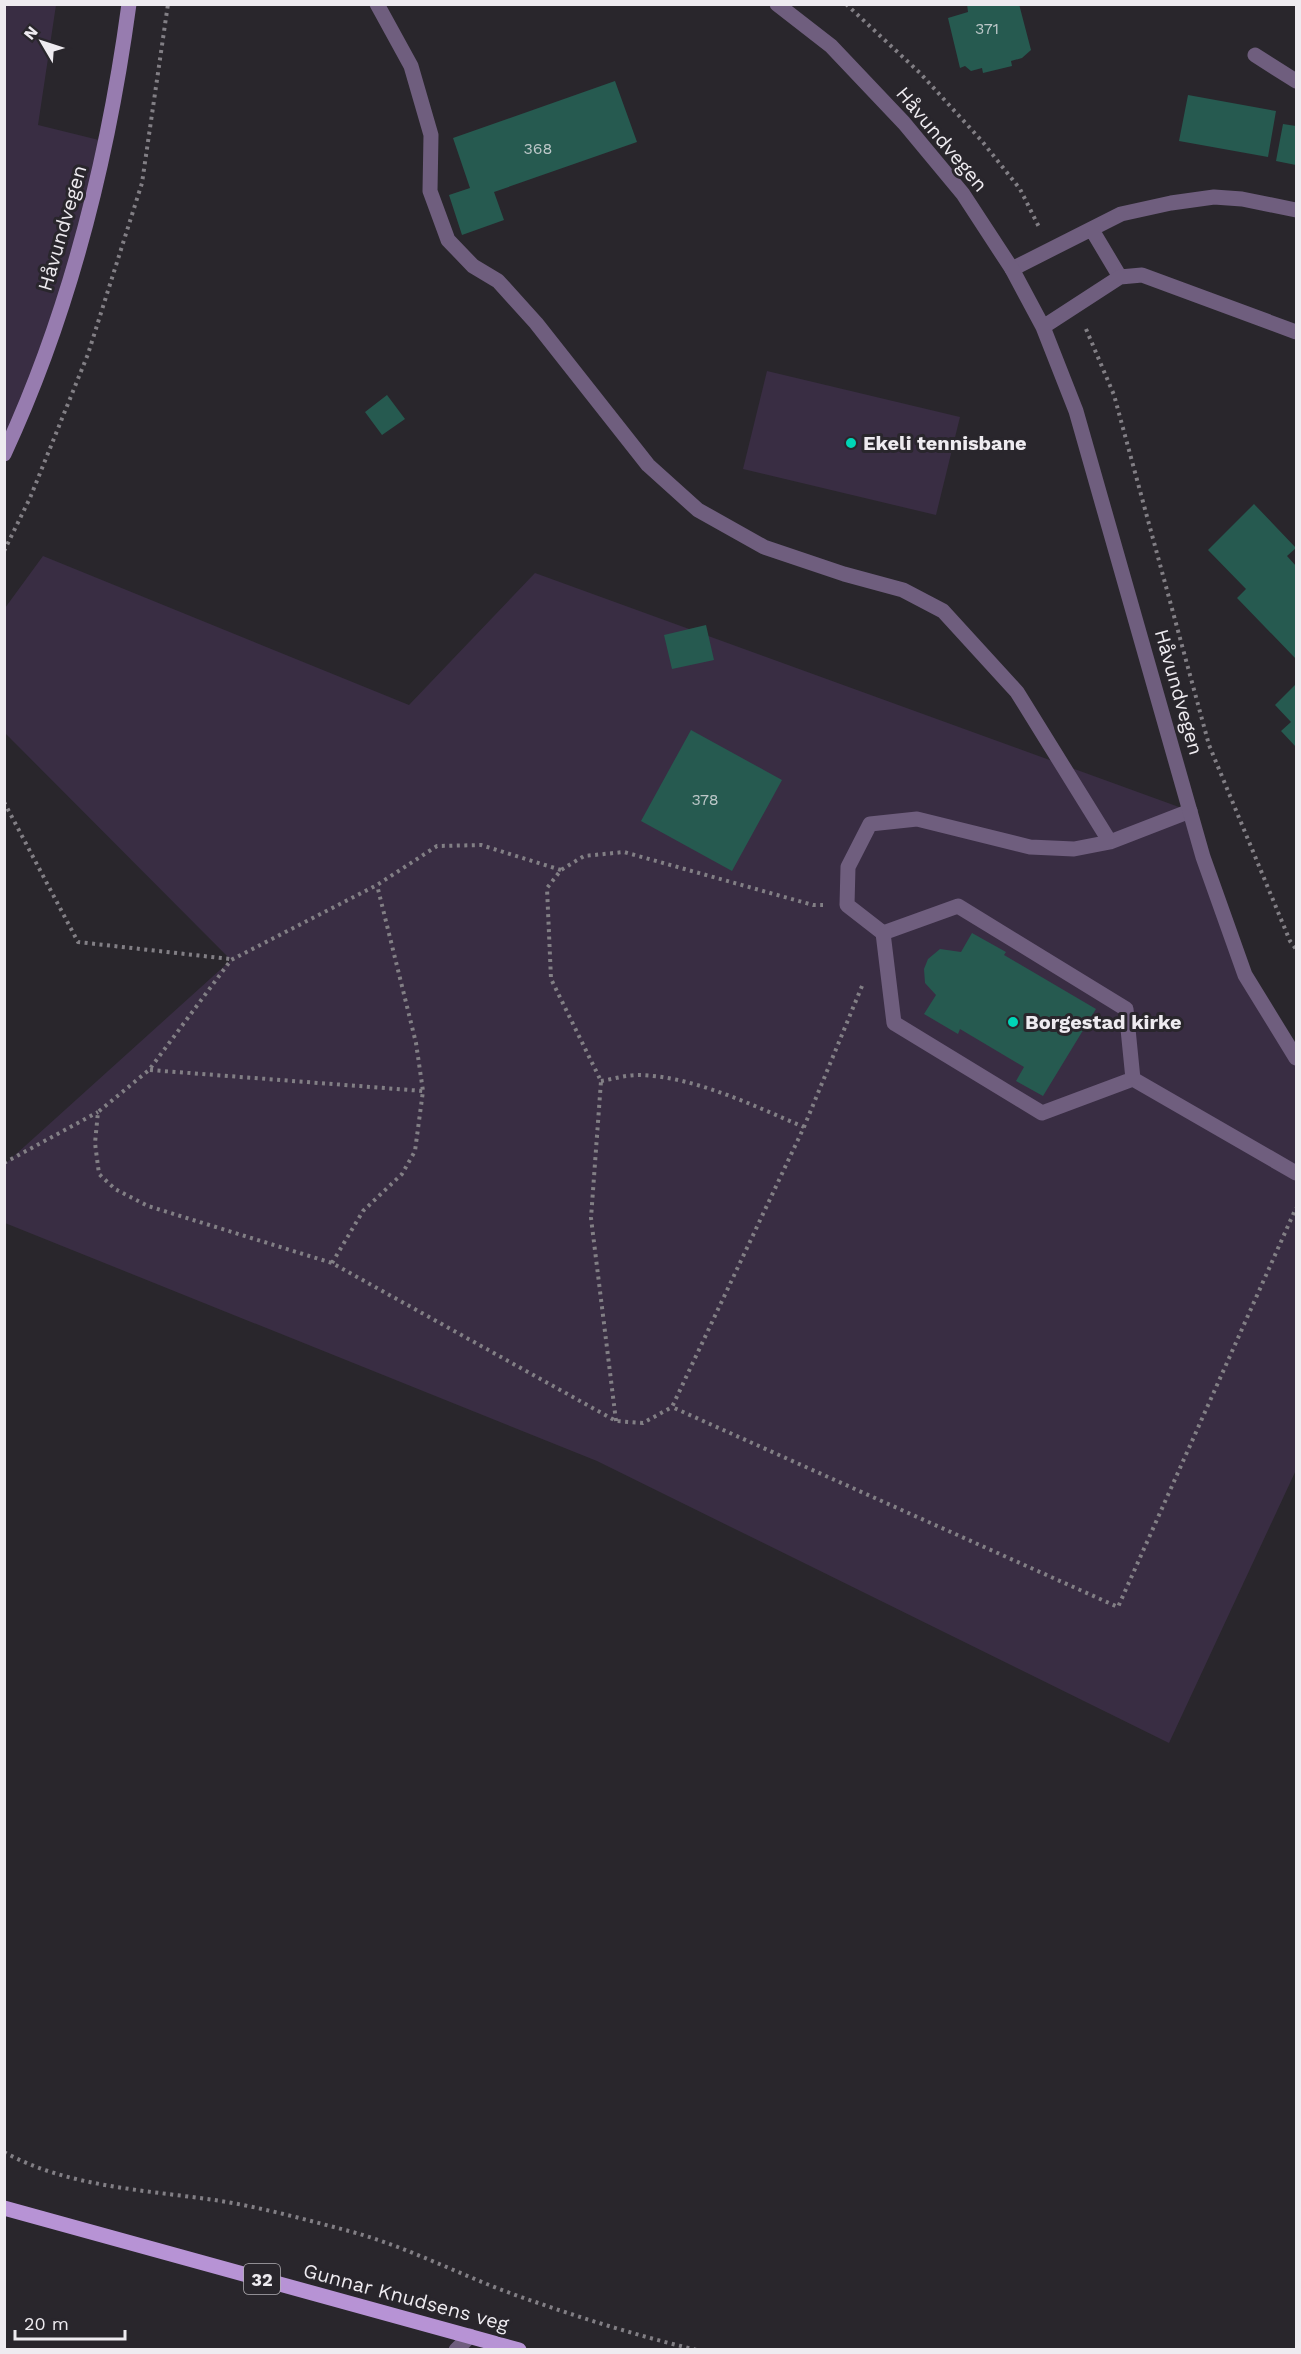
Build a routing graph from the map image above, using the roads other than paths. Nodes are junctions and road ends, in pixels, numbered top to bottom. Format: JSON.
{"nodes":[{"id":1,"x":129,"y":4,"type":"edge"},
{"id":2,"x":377,"y":4,"type":"edge"},
{"id":3,"x":777,"y":4,"type":"edge"},
{"id":4,"x":1255,"y":55,"type":"dead end"},
{"id":5,"x":1296,"y":81,"type":"edge"},
{"id":6,"x":1296,"y":210,"type":"edge"},
{"id":7,"x":1092,"y":230,"type":"junction"},
{"id":8,"x":1012,"y":269,"type":"junction"},
{"id":9,"x":1120,"y":277,"type":"junction"},
{"id":10,"x":1042,"y":327,"type":"junction"},
{"id":11,"x":1296,"y":332,"type":"edge"},
{"id":12,"x":4,"y":454,"type":"edge"},
{"id":13,"x":1190,"y":811,"type":"junction"},
{"id":14,"x":1110,"y":842,"type":"junction"},
{"id":15,"x":883,"y":933,"type":"junction"},
{"id":16,"x":1296,"y":1058,"type":"edge"},
{"id":17,"x":1132,"y":1079,"type":"junction"},
{"id":18,"x":1296,"y":1173,"type":"edge"},
{"id":19,"x":4,"y":2208,"type":"edge"},
{"id":20,"x":470,"y":2336,"type":"junction"},
{"id":21,"x":456,"y":2349,"type":"edge"},
{"id":22,"x":519,"y":2349,"type":"edge"}],
"edges":[{"from":1,"to":12,"type":"main road","name":"Håvundvegen"},
{"from":2,"to":14,"type":"street"},
{"from":3,"to":8,"type":"street","name":"Håvundvegen"},
{"from":4,"to":5,"type":"street"},
{"from":6,"to":7,"type":"street"},
{"from":7,"to":8,"type":"street"},
{"from":7,"to":9,"type":"street"},
{"from":8,"to":10,"type":"street","name":"Håvundvegen"},
{"from":9,"to":10,"type":"street"},
{"from":9,"to":11,"type":"street"},
{"from":10,"to":13,"type":"street","name":"Håvundvegen"},
{"from":13,"to":14,"type":"street"},
{"from":13,"to":16,"type":"street","name":"Håvundvegen"},
{"from":14,"to":15,"type":"street"},
{"from":15,"to":17,"type":"street"},
{"from":15,"to":17,"type":"street"},
{"from":17,"to":18,"type":"street"},
{"from":19,"to":20,"type":"main road","name":"Gunnar Knudsens veg","number":"32"},
{"from":20,"to":21,"type":"street"},
{"from":20,"to":22,"type":"main road","name":"Gunnar Knudsens veg","number":"32"}]}
